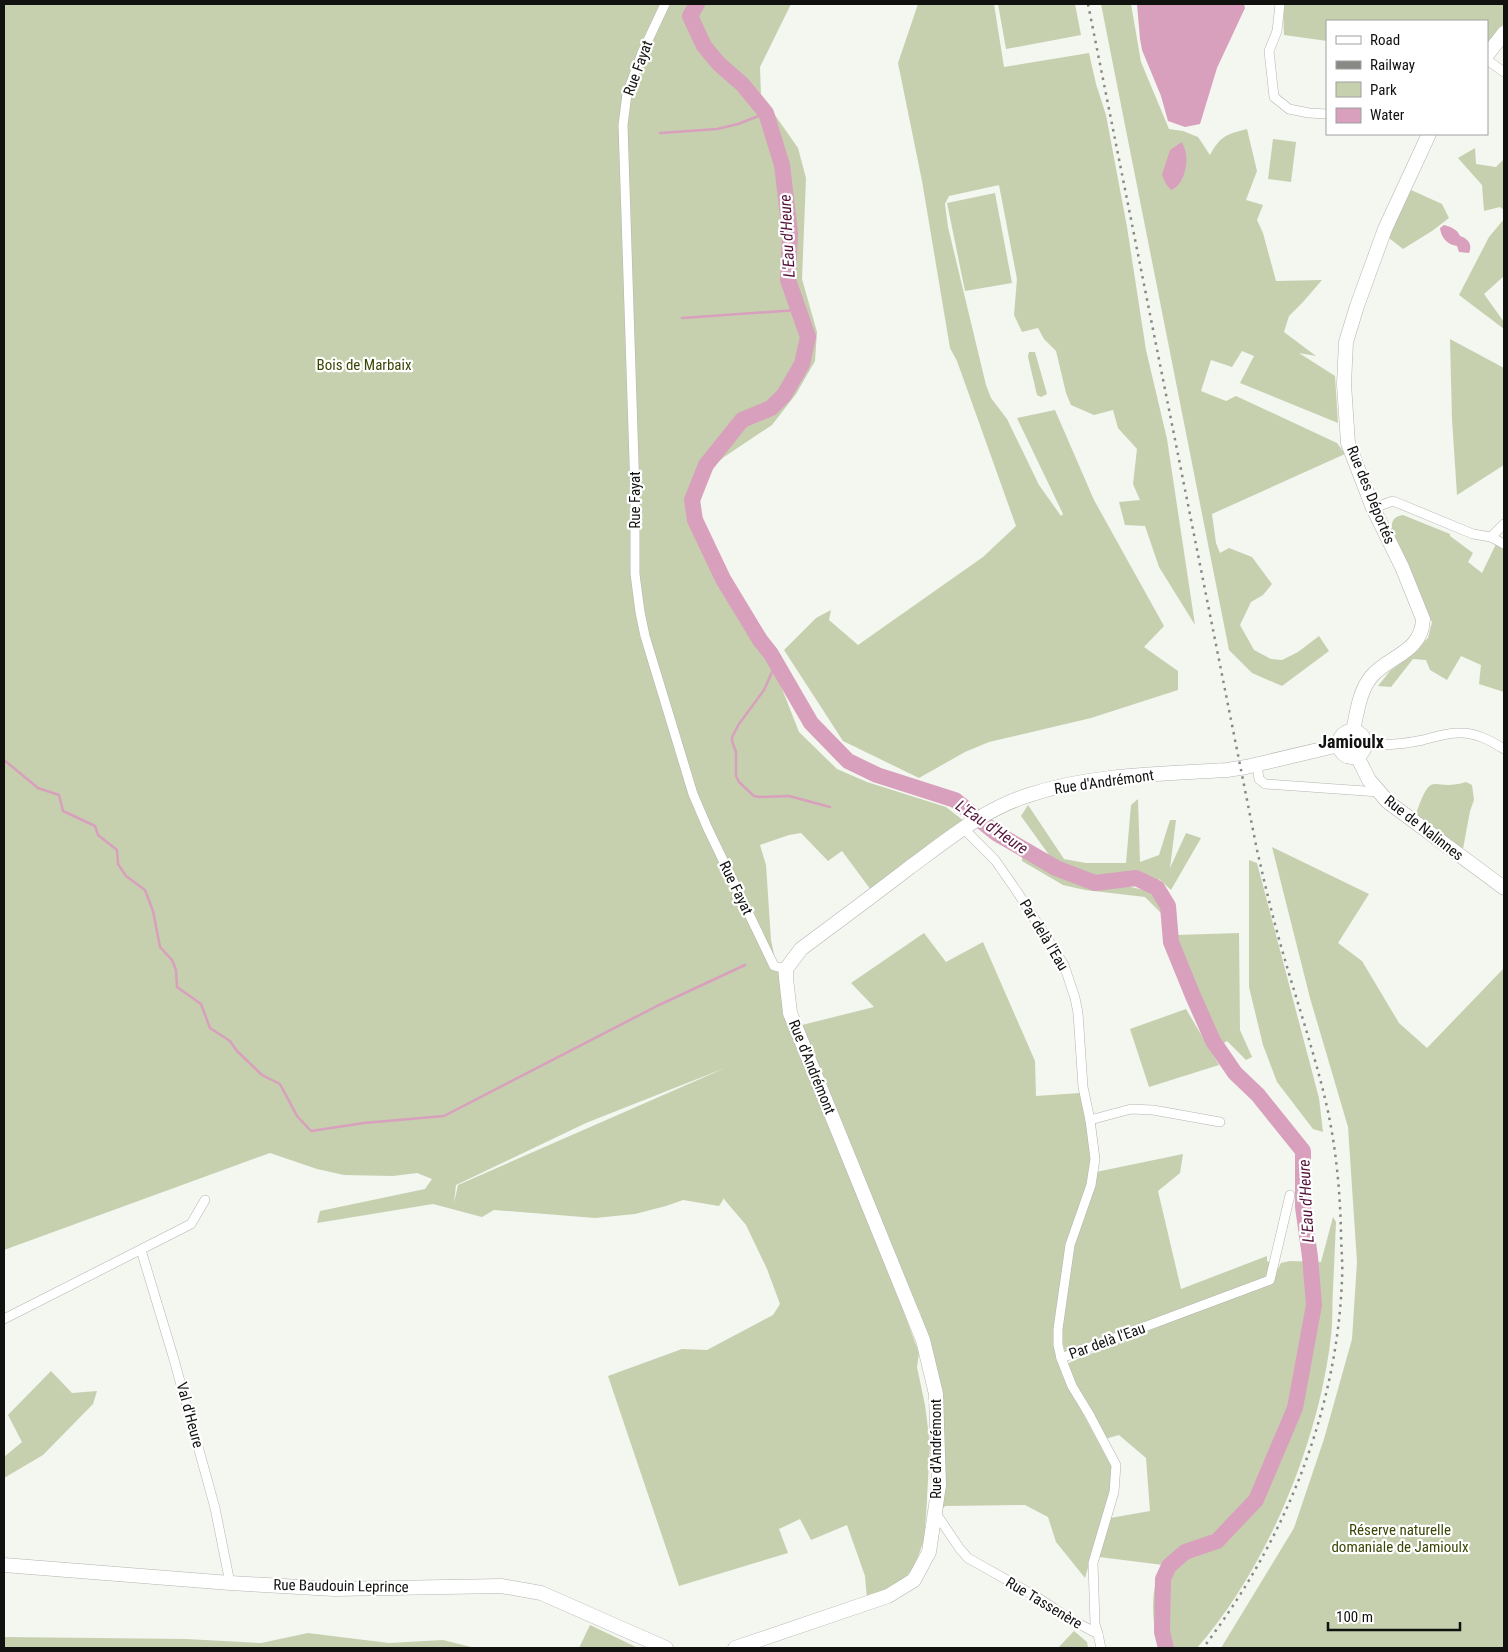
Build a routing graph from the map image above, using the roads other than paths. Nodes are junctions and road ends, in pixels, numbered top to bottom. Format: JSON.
{"nodes":[{"id":1,"x":665,"y":4,"type":"edge"},
{"id":2,"x":1280,"y":4,"type":"edge"},
{"id":3,"x":1504,"y":33,"type":"edge"},
{"id":4,"x":1488,"y":54,"type":"edge"},
{"id":5,"x":1488,"y":61,"type":"edge"},
{"id":6,"x":1504,"y":72,"type":"edge"},
{"id":7,"x":1326,"y":114,"type":"edge"},
{"id":8,"x":1429,"y":135,"type":"edge"},
{"id":9,"x":1373,"y":508,"type":"junction"},
{"id":10,"x":1504,"y":524,"type":"edge"},
{"id":11,"x":1491,"y":537,"type":"junction"},
{"id":12,"x":1504,"y":544,"type":"edge"},
{"id":13,"x":1353,"y":731,"type":"junction"},
{"id":14,"x":1339,"y":745,"type":"junction"},
{"id":15,"x":1504,"y":749,"type":"edge"},
{"id":16,"x":1361,"y":750,"type":"junction"},
{"id":17,"x":1258,"y":765,"type":"junction"},
{"id":18,"x":1379,"y":792,"type":"junction"},
{"id":19,"x":965,"y":827,"type":"junction"},
{"id":20,"x":1504,"y":888,"type":"edge"},
{"id":21,"x":786,"y":969,"type":"junction"},
{"id":22,"x":1090,"y":1120,"type":"junction"},
{"id":23,"x":1220,"y":1122,"type":"dead end"},
{"id":24,"x":1290,"y":1195,"type":"dead end"},
{"id":25,"x":205,"y":1200,"type":"dead end"},
{"id":26,"x":141,"y":1250,"type":"junction"},
{"id":27,"x":4,"y":1320,"type":"edge"},
{"id":28,"x":1061,"y":1358,"type":"junction"},
{"id":29,"x":935,"y":1512,"type":"junction"},
{"id":30,"x":4,"y":1564,"type":"edge"},
{"id":31,"x":230,"y":1583,"type":"junction"},
{"id":32,"x":1098,"y":1634,"type":"junction"},
{"id":33,"x":666,"y":1648,"type":"edge"},
{"id":34,"x":735,"y":1648,"type":"edge"},
{"id":35,"x":1101,"y":1648,"type":"edge"}],
"edges":[{"from":1,"to":21,"type":"street","name":"Rue Fayat"},
{"from":2,"to":7,"type":"street"},
{"from":3,"to":4,"type":"street"},
{"from":5,"to":6,"type":"street"},
{"from":8,"to":9,"type":"street","name":"Rue des Déportés"},
{"from":9,"to":11,"type":"street"},
{"from":9,"to":13,"type":"street","name":"Rue des Déportés"},
{"from":10,"to":11,"type":"street"},
{"from":11,"to":12,"type":"street"},
{"from":13,"to":14,"type":"street"},
{"from":13,"to":16,"type":"street"},
{"from":14,"to":16,"type":"street"},
{"from":14,"to":17,"type":"street","name":"Rue d'Andrémont"},
{"from":15,"to":16,"type":"street"},
{"from":16,"to":18,"type":"street","name":"Rue de Nalinnes"},
{"from":17,"to":18,"type":"street"},
{"from":17,"to":19,"type":"street","name":"Rue d'Andrémont"},
{"from":18,"to":20,"type":"street","name":"Rue de Nalinnes"},
{"from":19,"to":21,"type":"street","name":"Rue d'Andrémont"},
{"from":19,"to":22,"type":"street","name":"Par delà l'Eau"},
{"from":21,"to":29,"type":"street","name":"Rue d'Andrémont"},
{"from":22,"to":23,"type":"street"},
{"from":22,"to":28,"type":"street","name":"Par delà l'Eau"},
{"from":24,"to":28,"type":"street","name":"Par delà l'Eau"},
{"from":25,"to":26,"type":"street"},
{"from":26,"to":27,"type":"street"},
{"from":26,"to":31,"type":"street","name":"Val d'Heure"},
{"from":28,"to":32,"type":"street","name":"Rue Tassenère"},
{"from":29,"to":32,"type":"street","name":"Rue Tassenère"},
{"from":29,"to":34,"type":"street"},
{"from":30,"to":31,"type":"street","name":"Rue Baudouin Leprince"},
{"from":31,"to":33,"type":"street","name":"Rue Baudouin Leprince"},
{"from":32,"to":35,"type":"street"}]}
